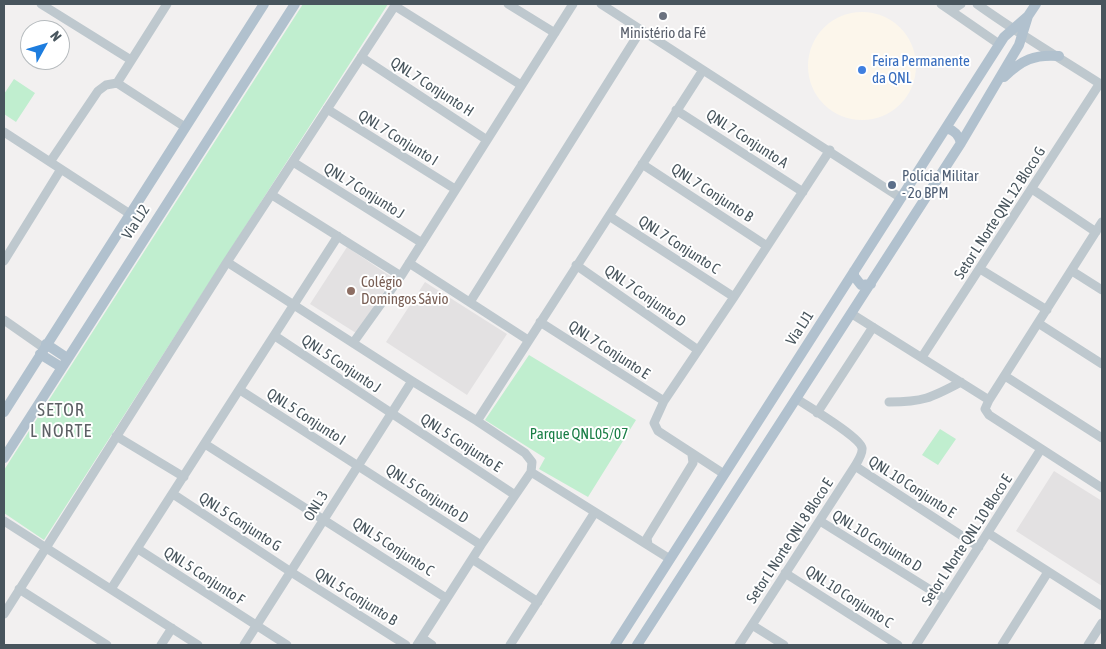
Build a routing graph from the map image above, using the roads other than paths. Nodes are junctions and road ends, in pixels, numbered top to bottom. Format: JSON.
{"nodes":[{"id":1,"x":41,"y":4,"type":"edge"},
{"id":2,"x":167,"y":4,"type":"edge"},
{"id":3,"x":264,"y":4,"type":"edge"},
{"id":4,"x":296,"y":4,"type":"edge"},
{"id":5,"x":508,"y":4,"type":"edge"},
{"id":6,"x":573,"y":4,"type":"edge"},
{"id":7,"x":601,"y":4,"type":"edge"},
{"id":8,"x":942,"y":4,"type":"edge"},
{"id":9,"x":961,"y":4,"type":"edge"},
{"id":10,"x":977,"y":4,"type":"edge"},
{"id":11,"x":1036,"y":4,"type":"edge"},
{"id":12,"x":395,"y":5,"type":"edge"},
{"id":13,"x":952,"y":10,"type":"junction"},
{"id":14,"x":1028,"y":16,"type":"junction"},
{"id":15,"x":641,"y":30,"type":"junction"},
{"id":16,"x":1013,"y":30,"type":"junction"},
{"id":17,"x":554,"y":33,"type":"junction"},
{"id":18,"x":1023,"y":35,"type":"junction"},
{"id":19,"x":999,"y":44,"type":"junction"},
{"id":20,"x":1059,"y":56,"type":"junction"},
{"id":21,"x":361,"y":57,"type":"junction"},
{"id":22,"x":131,"y":60,"type":"junction"},
{"id":23,"x":703,"y":70,"type":"junction"},
{"id":24,"x":117,"y":83,"type":"junction"},
{"id":25,"x":998,"y":83,"type":"junction"},
{"id":26,"x":1101,"y":84,"type":"edge"},
{"id":27,"x":521,"y":85,"type":"junction"},
{"id":28,"x":327,"y":109,"type":"junction"},
{"id":29,"x":676,"y":110,"type":"junction"},
{"id":30,"x":185,"y":127,"type":"junction"},
{"id":31,"x":944,"y":131,"type":"junction"},
{"id":32,"x":4,"y":132,"type":"edge"},
{"id":33,"x":487,"y":140,"type":"junction"},
{"id":34,"x":961,"y":143,"type":"junction"},
{"id":35,"x":830,"y":150,"type":"junction"},
{"id":36,"x":50,"y":162,"type":"junction"},
{"id":37,"x":293,"y":162,"type":"junction"},
{"id":38,"x":642,"y":164,"type":"junction"},
{"id":39,"x":61,"y":170,"type":"junction"},
{"id":40,"x":455,"y":189,"type":"junction"},
{"id":41,"x":1032,"y":189,"type":"junction"},
{"id":42,"x":803,"y":192,"type":"junction"},
{"id":43,"x":272,"y":195,"type":"junction"},
{"id":44,"x":901,"y":198,"type":"junction"},
{"id":45,"x":130,"y":214,"type":"junction"},
{"id":46,"x":609,"y":216,"type":"junction"},
{"id":47,"x":1102,"y":222,"type":"edge"},
{"id":48,"x":1096,"y":232,"type":"junction"},
{"id":49,"x":338,"y":236,"type":"junction"},
{"id":50,"x":422,"y":243,"type":"junction"},
{"id":51,"x":767,"y":246,"type":"junction"},
{"id":52,"x":5,"y":255,"type":"edge"},
{"id":53,"x":227,"y":262,"type":"junction"},
{"id":54,"x":409,"y":263,"type":"junction"},
{"id":55,"x":576,"y":266,"type":"junction"},
{"id":56,"x":980,"y":269,"type":"junction"},
{"id":57,"x":854,"y":271,"type":"junction"},
{"id":58,"x":1072,"y":271,"type":"junction"},
{"id":59,"x":401,"y":276,"type":"junction"},
{"id":60,"x":871,"y":284,"type":"junction"},
{"id":61,"x":1102,"y":290,"type":"edge"},
{"id":62,"x":734,"y":297,"type":"junction"},
{"id":63,"x":470,"y":302,"type":"junction"},
{"id":64,"x":294,"y":305,"type":"junction"},
{"id":65,"x":1047,"y":310,"type":"junction"},
{"id":66,"x":852,"y":314,"type":"junction"},
{"id":67,"x":4,"y":320,"type":"edge"},
{"id":68,"x":540,"y":322,"type":"junction"},
{"id":69,"x":1038,"y":323,"type":"junction"},
{"id":70,"x":873,"y":327,"type":"junction"},
{"id":71,"x":275,"y":336,"type":"junction"},
{"id":72,"x":528,"y":340,"type":"junction"},
{"id":73,"x":353,"y":343,"type":"junction"},
{"id":74,"x":44,"y":349,"type":"junction"},
{"id":75,"x":698,"y":350,"type":"junction"},
{"id":76,"x":922,"y":357,"type":"junction"},
{"id":77,"x":67,"y":358,"type":"junction"},
{"id":78,"x":1102,"y":364,"type":"edge"},
{"id":79,"x":61,"y":367,"type":"junction"},
{"id":80,"x":1005,"y":376,"type":"junction"},
{"id":81,"x":412,"y":382,"type":"junction"},
{"id":82,"x":960,"y":382,"type":"junction"},
{"id":83,"x":240,"y":390,"type":"junction"},
{"id":84,"x":797,"y":399,"type":"junction"},
{"id":85,"x":664,"y":401,"type":"junction"},
{"id":86,"x":889,"y":402,"type":"dead end"},
{"id":87,"x":987,"y":403,"type":"junction"},
{"id":88,"x":4,"y":412,"type":"edge"},
{"id":89,"x":818,"y":413,"type":"junction"},
{"id":90,"x":391,"y":414,"type":"junction"},
{"id":91,"x":761,"y":416,"type":"junction"},
{"id":92,"x":477,"y":421,"type":"junction"},
{"id":93,"x":776,"y":429,"type":"junction"},
{"id":94,"x":116,"y":436,"type":"junction"},
{"id":95,"x":748,"y":436,"type":"junction"},
{"id":96,"x":1102,"y":438,"type":"edge"},
{"id":97,"x":205,"y":444,"type":"junction"},
{"id":98,"x":1041,"y":449,"type":"junction"},
{"id":99,"x":761,"y":453,"type":"junction"},
{"id":100,"x":4,"y":458,"type":"edge"},
{"id":101,"x":695,"y":460,"type":"junction"},
{"id":102,"x":855,"y":466,"type":"junction"},
{"id":103,"x":358,"y":467,"type":"junction"},
{"id":104,"x":532,"y":472,"type":"junction"},
{"id":105,"x":724,"y":474,"type":"junction"},
{"id":106,"x":184,"y":477,"type":"junction"},
{"id":107,"x":1102,"y":488,"type":"edge"},
{"id":108,"x":173,"y":494,"type":"junction"},
{"id":109,"x":515,"y":495,"type":"junction"},
{"id":110,"x":595,"y":512,"type":"junction"},
{"id":111,"x":324,"y":519,"type":"junction"},
{"id":112,"x":4,"y":521,"type":"edge"},
{"id":113,"x":820,"y":521,"type":"junction"},
{"id":114,"x":988,"y":533,"type":"junction"},
{"id":115,"x":645,"y":541,"type":"junction"},
{"id":116,"x":481,"y":546,"type":"junction"},
{"id":117,"x":45,"y":547,"type":"junction"},
{"id":118,"x":979,"y":547,"type":"junction"},
{"id":119,"x":138,"y":549,"type":"junction"},
{"id":120,"x":472,"y":559,"type":"junction"},
{"id":121,"x":670,"y":559,"type":"junction"},
{"id":122,"x":291,"y":572,"type":"junction"},
{"id":123,"x":1048,"y":572,"type":"junction"},
{"id":124,"x":785,"y":573,"type":"junction"},
{"id":125,"x":19,"y":589,"type":"junction"},
{"id":126,"x":111,"y":590,"type":"junction"},
{"id":127,"x":446,"y":598,"type":"junction"},
{"id":128,"x":945,"y":599,"type":"junction"},
{"id":129,"x":538,"y":602,"type":"junction"},
{"id":130,"x":1102,"y":606,"type":"edge"},
{"id":131,"x":4,"y":614,"type":"edge"},
{"id":132,"x":256,"y":625,"type":"junction"},
{"id":133,"x":752,"y":625,"type":"junction"},
{"id":134,"x":1101,"y":626,"type":"edge"},
{"id":135,"x":172,"y":628,"type":"junction"},
{"id":136,"x":419,"y":642,"type":"edge"},
{"id":137,"x":108,"y":645,"type":"edge"},
{"id":138,"x":161,"y":645,"type":"edge"},
{"id":139,"x":198,"y":645,"type":"edge"},
{"id":140,"x":244,"y":645,"type":"edge"},
{"id":141,"x":287,"y":645,"type":"edge"},
{"id":142,"x":406,"y":645,"type":"edge"},
{"id":143,"x":432,"y":645,"type":"edge"},
{"id":144,"x":510,"y":645,"type":"edge"},
{"id":145,"x":615,"y":645,"type":"edge"},
{"id":146,"x":637,"y":645,"type":"edge"},
{"id":147,"x":739,"y":645,"type":"edge"},
{"id":148,"x":784,"y":645,"type":"edge"},
{"id":149,"x":898,"y":645,"type":"edge"},
{"id":150,"x":916,"y":645,"type":"edge"},
{"id":151,"x":1002,"y":645,"type":"edge"},
{"id":152,"x":1088,"y":645,"type":"edge"}],
"edges":[{"from":1,"to":22,"type":"street"},
{"from":2,"to":22,"type":"street"},
{"from":3,"to":30,"type":"main road","name":"Via LJ2"},
{"from":4,"to":77,"type":"main road","name":"Via LJ2"},
{"from":5,"to":17,"type":"street"},
{"from":6,"to":17,"type":"street"},
{"from":7,"to":15,"type":"street"},
{"from":8,"to":13,"type":"street"},
{"from":9,"to":13,"type":"street"},
{"from":10,"to":16,"type":"street"},
{"from":11,"to":14,"type":"main road"},
{"from":12,"to":21,"type":"street"},
{"from":12,"to":27,"type":"street"},
{"from":13,"to":19,"type":"street"},
{"from":14,"to":16,"type":"main road","name":"Via LJ1"},
{"from":14,"to":18,"type":"main road"},
{"from":15,"to":23,"type":"street"},
{"from":15,"to":63,"type":"street"},
{"from":16,"to":18,"type":"street"},
{"from":16,"to":19,"type":"main road","name":"Via LJ1"},
{"from":17,"to":27,"type":"street"},
{"from":18,"to":20,"type":"street"},
{"from":18,"to":25,"type":"main road"},
{"from":19,"to":31,"type":"main road","name":"Via LJ1"},
{"from":20,"to":25,"type":"main road"},
{"from":20,"to":26,"type":"street"},
{"from":21,"to":28,"type":"street"},
{"from":21,"to":33,"type":"street","name":"QNL 7 Conjunto H"},
{"from":22,"to":24,"type":"street"},
{"from":23,"to":29,"type":"street"},
{"from":23,"to":35,"type":"street"},
{"from":24,"to":30,"type":"street"},
{"from":24,"to":36,"type":"street"},
{"from":25,"to":34,"type":"main road"},
{"from":26,"to":41,"type":"street","name":"Setor L Norte QNL 12 Bloco G"},
{"from":27,"to":33,"type":"street"},
{"from":28,"to":37,"type":"street"},
{"from":28,"to":40,"type":"street","name":"QNL 7 Conjunto I"},
{"from":29,"to":38,"type":"street"},
{"from":29,"to":42,"type":"street","name":"QNL 7 Conjunto A"},
{"from":30,"to":45,"type":"main road","name":"Via LJ2"},
{"from":31,"to":34,"type":"main road"},
{"from":31,"to":44,"type":"main road","name":"Via LJ1"},
{"from":32,"to":36,"type":"street"},
{"from":33,"to":40,"type":"street"},
{"from":34,"to":60,"type":"main road"},
{"from":35,"to":42,"type":"street"},
{"from":35,"to":44,"type":"street"},
{"from":36,"to":39,"type":"street"},
{"from":37,"to":43,"type":"street"},
{"from":37,"to":50,"type":"street","name":"QNL 7 Conjunto J"},
{"from":38,"to":46,"type":"street"},
{"from":38,"to":51,"type":"street","name":"QNL 7 Conjunto B"},
{"from":39,"to":45,"type":"street"},
{"from":39,"to":52,"type":"street"},
{"from":40,"to":50,"type":"street"},
{"from":41,"to":48,"type":"street"},
{"from":41,"to":56,"type":"street","name":"Setor L Norte QNL 12 Bloco G"},
{"from":42,"to":51,"type":"street"},
{"from":43,"to":49,"type":"street"},
{"from":43,"to":53,"type":"street"},
{"from":44,"to":57,"type":"main road","name":"Via LJ1"},
{"from":45,"to":74,"type":"main road","name":"Via LJ2"},
{"from":46,"to":55,"type":"street"},
{"from":46,"to":62,"type":"street","name":"QNL 7 Conjunto C"},
{"from":47,"to":48,"type":"street"},
{"from":48,"to":58,"type":"street"},
{"from":49,"to":59,"type":"street"},
{"from":49,"to":64,"type":"street"},
{"from":50,"to":54,"type":"street"},
{"from":51,"to":62,"type":"street"},
{"from":53,"to":64,"type":"street"},
{"from":53,"to":94,"type":"street"},
{"from":54,"to":59,"type":"street"},
{"from":54,"to":63,"type":"street"},
{"from":55,"to":68,"type":"street"},
{"from":55,"to":75,"type":"street","name":"QNL 7 Conjunto D"},
{"from":56,"to":65,"type":"street"},
{"from":56,"to":76,"type":"street","name":"Setor L Norte QNL 12 Bloco G"},
{"from":57,"to":60,"type":"main road"},
{"from":57,"to":91,"type":"main road","name":"Via LJ1"},
{"from":58,"to":61,"type":"street"},
{"from":58,"to":65,"type":"street"},
{"from":59,"to":73,"type":"street"},
{"from":60,"to":66,"type":"main road"},
{"from":62,"to":75,"type":"street"},
{"from":63,"to":72,"type":"street"},
{"from":64,"to":71,"type":"street"},
{"from":64,"to":73,"type":"street"},
{"from":65,"to":69,"type":"street"},
{"from":66,"to":70,"type":"street"},
{"from":66,"to":84,"type":"main road"},
{"from":67,"to":74,"type":"street"},
{"from":68,"to":72,"type":"street"},
{"from":68,"to":85,"type":"street","name":"QNL 7 Conjunto E"},
{"from":69,"to":78,"type":"street"},
{"from":69,"to":80,"type":"street"},
{"from":70,"to":76,"type":"street"},
{"from":70,"to":89,"type":"street"},
{"from":71,"to":83,"type":"street"},
{"from":71,"to":90,"type":"street","name":"QNL 5 Conjunto J"},
{"from":72,"to":92,"type":"street"},
{"from":73,"to":81,"type":"street"},
{"from":74,"to":77,"type":"main road"},
{"from":74,"to":79,"type":"main road"},
{"from":74,"to":88,"type":"main road","name":"Via LJ2"},
{"from":75,"to":85,"type":"street"},
{"from":76,"to":82,"type":"street"},
{"from":77,"to":79,"type":"main road","name":"Via LJ2"},
{"from":79,"to":100,"type":"main road","name":"Via LJ2"},
{"from":80,"to":87,"type":"street"},
{"from":80,"to":96,"type":"street"},
{"from":81,"to":90,"type":"street","name":"ONL 3"},
{"from":81,"to":92,"type":"street"},
{"from":82,"to":86,"type":"street"},
{"from":82,"to":87,"type":"street"},
{"from":83,"to":97,"type":"street"},
{"from":83,"to":103,"type":"street","name":"QNL 5 Conjunto I"},
{"from":84,"to":89,"type":"street"},
{"from":84,"to":93,"type":"main road"},
{"from":85,"to":101,"type":"street"},
{"from":87,"to":98,"type":"street"},
{"from":89,"to":102,"type":"street","name":"Setor L Norte QNL 8 Bloco E"},
{"from":90,"to":103,"type":"street","name":"ONL 3"},
{"from":90,"to":109,"type":"street","name":"QNL 5 Conjunto E"},
{"from":91,"to":93,"type":"main road"},
{"from":91,"to":95,"type":"main road","name":"Via LJ1"},
{"from":92,"to":104,"type":"street"},
{"from":93,"to":99,"type":"main road"},
{"from":94,"to":106,"type":"street"},
{"from":94,"to":117,"type":"street"},
{"from":95,"to":99,"type":"main road"},
{"from":95,"to":105,"type":"main road","name":"Via LJ1"},
{"from":97,"to":106,"type":"street"},
{"from":97,"to":111,"type":"street","name":"QNL 5 Conjunto C"},
{"from":98,"to":107,"type":"street"},
{"from":98,"to":114,"type":"street","name":"Setor L Norte QNL 10 Bloco E"},
{"from":99,"to":146,"type":"main road"},
{"from":101,"to":105,"type":"street"},
{"from":101,"to":115,"type":"street"},
{"from":102,"to":113,"type":"street","name":"Setor L Norte QNL 8 Bloco E"},
{"from":102,"to":118,"type":"street","name":"QNL 10 Conjunto E"},
{"from":103,"to":111,"type":"street","name":"ONL 3"},
{"from":103,"to":116,"type":"street","name":"QNL 5 Conjunto D"},
{"from":104,"to":109,"type":"street"},
{"from":104,"to":110,"type":"street"},
{"from":105,"to":121,"type":"main road","name":"Via LJ1"},
{"from":106,"to":108,"type":"street"},
{"from":108,"to":119,"type":"street"},
{"from":108,"to":122,"type":"street","name":"QNL 5 Conjunto G"},
{"from":109,"to":116,"type":"street"},
{"from":110,"to":115,"type":"street"},
{"from":110,"to":129,"type":"street"},
{"from":111,"to":122,"type":"street","name":"ONL 3"},
{"from":111,"to":127,"type":"street","name":"QNL 5 Conjunto C"},
{"from":112,"to":117,"type":"street"},
{"from":113,"to":124,"type":"street","name":"Setor L Norte QNL 8 Bloco E"},
{"from":113,"to":128,"type":"street","name":"QNL 10 Conjunto D"},
{"from":114,"to":118,"type":"street","name":"Setor L Norte QNL 10 Bloco E"},
{"from":114,"to":123,"type":"street"},
{"from":115,"to":121,"type":"street"},
{"from":116,"to":120,"type":"street"},
{"from":117,"to":125,"type":"street"},
{"from":117,"to":126,"type":"street"},
{"from":118,"to":128,"type":"street","name":"Setor L Norte QNL 10 Bloco E"},
{"from":119,"to":126,"type":"street"},
{"from":119,"to":132,"type":"street","name":"QNL 5 Conjunto F"},
{"from":120,"to":127,"type":"street"},
{"from":120,"to":129,"type":"street"},
{"from":121,"to":145,"type":"main road","name":"Via LJ1"},
{"from":122,"to":132,"type":"street","name":"ONL 3"},
{"from":122,"to":142,"type":"street","name":"QNL 5 Conjunto B"},
{"from":123,"to":130,"type":"street"},
{"from":123,"to":151,"type":"street"},
{"from":124,"to":133,"type":"street","name":"Setor L Norte QNL 8 Bloco E"},
{"from":124,"to":149,"type":"street","name":"QNL 10 Conjunto C"},
{"from":125,"to":131,"type":"street"},
{"from":125,"to":137,"type":"street"},
{"from":126,"to":135,"type":"street"},
{"from":127,"to":136,"type":"street"},
{"from":128,"to":150,"type":"street","name":"Setor L Norte QNL 10 Bloco E"},
{"from":129,"to":144,"type":"street"},
{"from":132,"to":140,"type":"street","name":"ONL 3"},
{"from":132,"to":141,"type":"street","name":"QNL 5 Conjunto F"},
{"from":133,"to":147,"type":"street","name":"Setor L Norte QNL 8 Bloco E"},
{"from":133,"to":148,"type":"street"},
{"from":134,"to":152,"type":"street"},
{"from":135,"to":138,"type":"street"},
{"from":135,"to":139,"type":"street"},
{"from":136,"to":143,"type":"street"}]}
